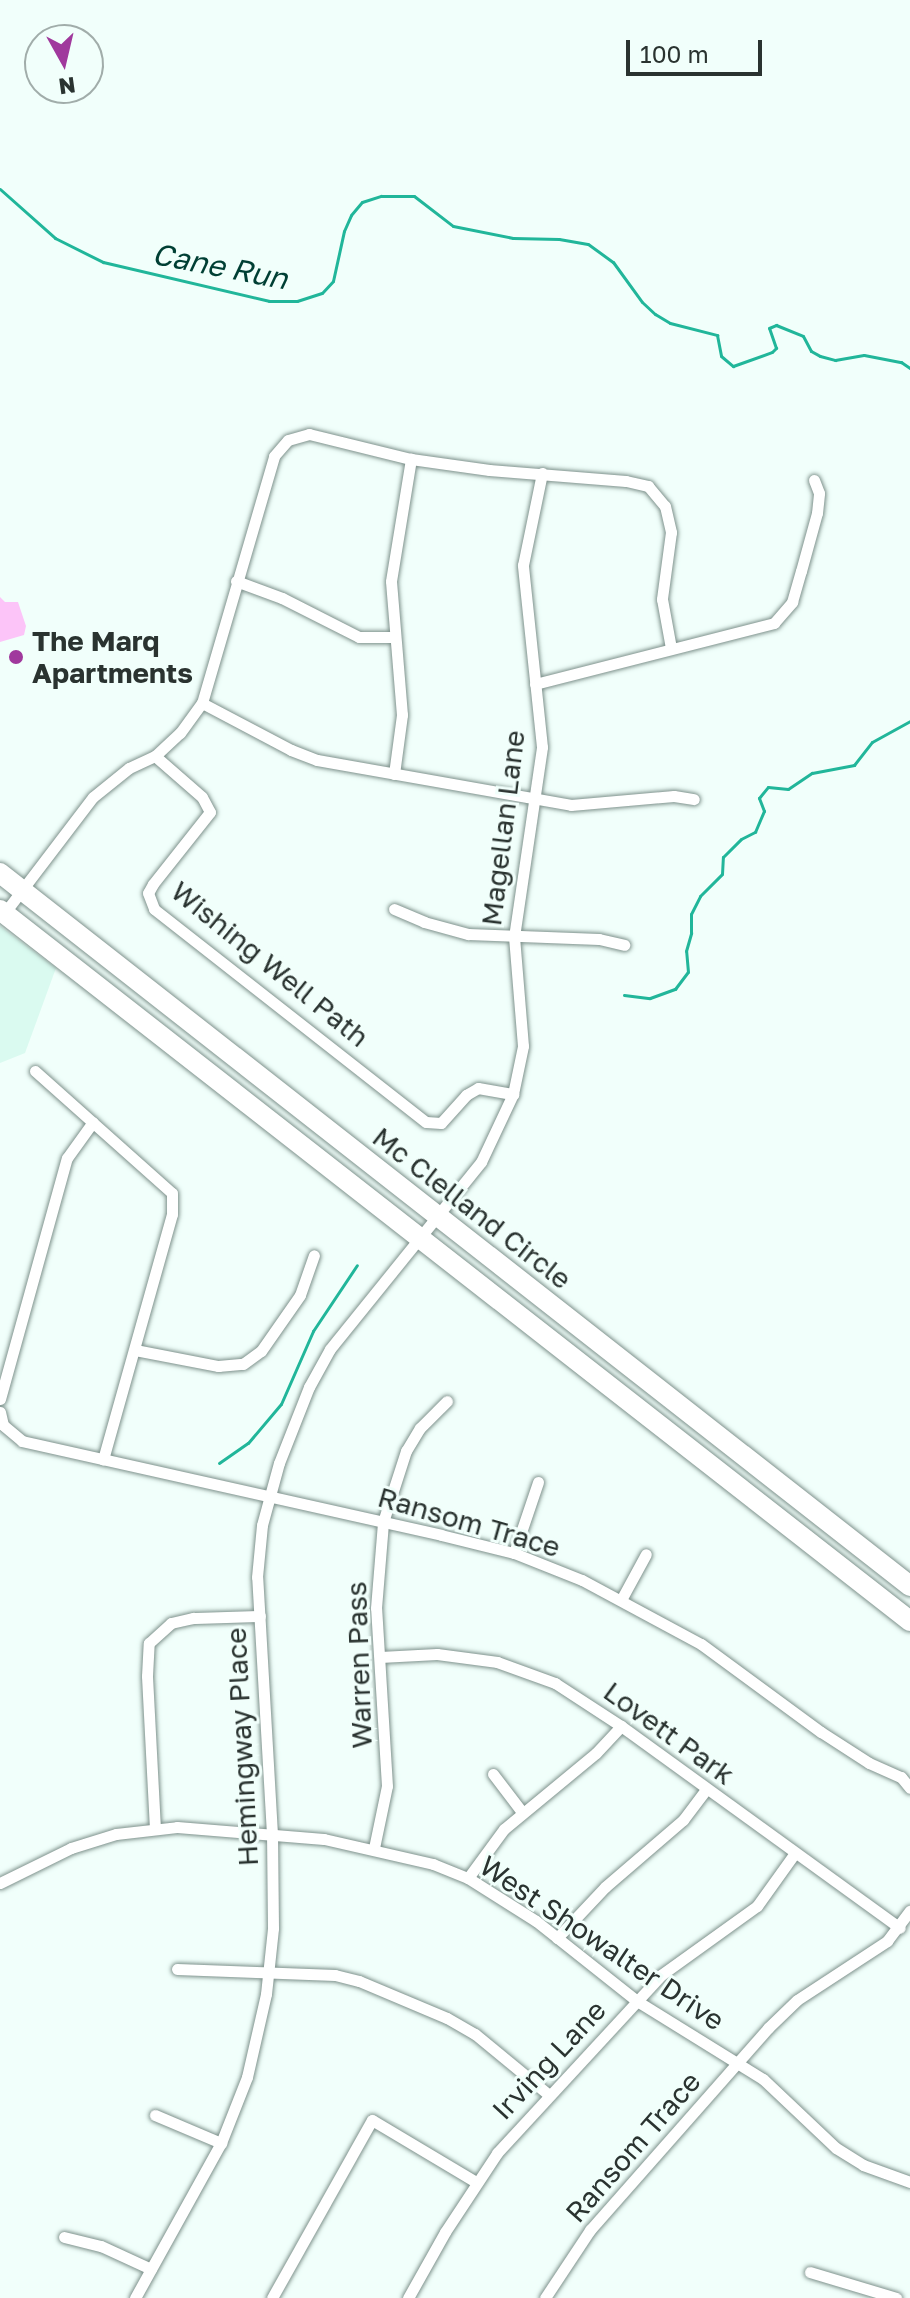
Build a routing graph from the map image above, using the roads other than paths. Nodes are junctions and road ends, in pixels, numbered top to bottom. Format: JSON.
{"nodes":[{"id":1,"x":411,"y":459,"type":"junction"},
{"id":2,"x":542,"y":473,"type":"junction"},
{"id":3,"x":814,"y":480,"type":"dead end"},
{"id":4,"x":236,"y":581,"type":"junction"},
{"id":5,"x":395,"y":637,"type":"junction"},
{"id":6,"x":671,"y":648,"type":"junction"},
{"id":7,"x":535,"y":684,"type":"junction"},
{"id":8,"x":202,"y":703,"type":"junction"},
{"id":9,"x":155,"y":756,"type":"junction"},
{"id":10,"x":394,"y":774,"type":"junction"},
{"id":11,"x":694,"y":799,"type":"dead end"},
{"id":12,"x":533,"y":800,"type":"junction"},
{"id":13,"x":0,"y":873,"type":"edge"},
{"id":14,"x":21,"y":890,"type":"junction"},
{"id":15,"x":394,"y":909,"type":"dead end"},
{"id":16,"x":1,"y":914,"type":"edge"},
{"id":17,"x":514,"y":937,"type":"junction"},
{"id":18,"x":624,"y":945,"type":"dead end"},
{"id":19,"x":35,"y":1071,"type":"dead end"},
{"id":20,"x":513,"y":1094,"type":"junction"},
{"id":21,"x":93,"y":1122,"type":"junction"},
{"id":22,"x":438,"y":1216,"type":"junction"},
{"id":23,"x":419,"y":1238,"type":"junction"},
{"id":24,"x":314,"y":1255,"type":"dead end"},
{"id":25,"x":135,"y":1350,"type":"junction"},
{"id":26,"x":0,"y":1399,"type":"edge"},
{"id":27,"x":447,"y":1401,"type":"dead end"},
{"id":28,"x":0,"y":1412,"type":"edge"},
{"id":29,"x":103,"y":1460,"type":"junction"},
{"id":30,"x":538,"y":1482,"type":"dead end"},
{"id":31,"x":270,"y":1496,"type":"junction"},
{"id":32,"x":383,"y":1522,"type":"junction"},
{"id":33,"x":514,"y":1553,"type":"junction"},
{"id":34,"x":646,"y":1554,"type":"dead end"},
{"id":35,"x":910,"y":1586,"type":"edge"},
{"id":36,"x":621,"y":1600,"type":"junction"},
{"id":37,"x":260,"y":1616,"type":"junction"},
{"id":38,"x":910,"y":1621,"type":"edge"},
{"id":39,"x":380,"y":1657,"type":"junction"},
{"id":40,"x":621,"y":1726,"type":"junction"},
{"id":41,"x":493,"y":1774,"type":"dead end"},
{"id":42,"x":910,"y":1788,"type":"edge"},
{"id":43,"x":706,"y":1789,"type":"junction"},
{"id":44,"x":522,"y":1812,"type":"junction"},
{"id":45,"x":155,"y":1829,"type":"junction"},
{"id":46,"x":272,"y":1834,"type":"junction"},
{"id":47,"x":374,"y":1848,"type":"junction"},
{"id":48,"x":795,"y":1853,"type":"junction"},
{"id":49,"x":468,"y":1878,"type":"junction"},
{"id":50,"x":1,"y":1881,"type":"edge"},
{"id":51,"x":910,"y":1911,"type":"edge"},
{"id":52,"x":900,"y":1928,"type":"junction"},
{"id":53,"x":557,"y":1938,"type":"junction"},
{"id":54,"x":177,"y":1969,"type":"dead end"},
{"id":55,"x":268,"y":1974,"type":"junction"},
{"id":56,"x":637,"y":2001,"type":"junction"},
{"id":57,"x":737,"y":2062,"type":"junction"},
{"id":58,"x":549,"y":2095,"type":"junction"},
{"id":59,"x":155,"y":2115,"type":"dead end"},
{"id":60,"x":221,"y":2143,"type":"junction"},
{"id":61,"x":476,"y":2182,"type":"junction"},
{"id":62,"x":910,"y":2182,"type":"edge"},
{"id":63,"x":64,"y":2237,"type":"dead end"},
{"id":64,"x":151,"y":2269,"type":"junction"},
{"id":65,"x":810,"y":2272,"type":"dead end"},
{"id":66,"x":135,"y":2298,"type":"edge"},
{"id":67,"x":272,"y":2298,"type":"edge"},
{"id":68,"x":408,"y":2298,"type":"edge"},
{"id":69,"x":545,"y":2298,"type":"edge"},
{"id":70,"x":896,"y":2298,"type":"edge"}],
"edges":[{"from":1,"to":2,"type":"street"},
{"from":1,"to":4,"type":"street"},
{"from":1,"to":5,"type":"street"},
{"from":2,"to":6,"type":"street"},
{"from":2,"to":7,"type":"street","name":"Magellan Lane"},
{"from":3,"to":6,"type":"street"},
{"from":4,"to":5,"type":"street"},
{"from":4,"to":8,"type":"street"},
{"from":5,"to":10,"type":"street"},
{"from":6,"to":7,"type":"street"},
{"from":7,"to":12,"type":"street","name":"Magellan Lane"},
{"from":8,"to":9,"type":"street"},
{"from":8,"to":10,"type":"street"},
{"from":9,"to":14,"type":"street"},
{"from":9,"to":20,"type":"street","name":"Wishing Well Path"},
{"from":10,"to":12,"type":"street"},
{"from":11,"to":12,"type":"street"},
{"from":12,"to":17,"type":"street","name":"Magellan Lane"},
{"from":13,"to":14,"type":"highway","name":"Mc Clelland Circle"},
{"from":14,"to":16,"type":"street"},
{"from":14,"to":22,"type":"highway","name":"Mc Clelland Circle"},
{"from":15,"to":17,"type":"street"},
{"from":16,"to":23,"type":"highway","name":"Mc Clelland Circle"},
{"from":17,"to":18,"type":"street"},
{"from":17,"to":20,"type":"street","name":"Magellan Lane"},
{"from":19,"to":21,"type":"street"},
{"from":20,"to":22,"type":"street","name":"Magellan Lane"},
{"from":21,"to":25,"type":"street"},
{"from":21,"to":26,"type":"street"},
{"from":22,"to":23,"type":"street","name":"Hemingway Place"},
{"from":22,"to":35,"type":"highway","name":"Mc Clelland Circle"},
{"from":23,"to":31,"type":"street","name":"Hemingway Place"},
{"from":23,"to":38,"type":"highway","name":"Mc Clelland Circle"},
{"from":24,"to":25,"type":"street"},
{"from":25,"to":29,"type":"street"},
{"from":27,"to":32,"type":"street","name":"Warren Pass"},
{"from":28,"to":29,"type":"street","name":"Ransom Trace"},
{"from":29,"to":31,"type":"street","name":"Ransom Trace"},
{"from":30,"to":33,"type":"street"},
{"from":31,"to":32,"type":"street","name":"Ransom Trace"},
{"from":31,"to":37,"type":"street","name":"Hemingway Place"},
{"from":32,"to":33,"type":"street","name":"Ransom Trace"},
{"from":32,"to":39,"type":"street","name":"Warren Pass"},
{"from":33,"to":36,"type":"street","name":"Ransom Trace"},
{"from":34,"to":36,"type":"street"},
{"from":36,"to":42,"type":"street","name":"Ransom Trace"},
{"from":37,"to":45,"type":"street"},
{"from":37,"to":46,"type":"street","name":"Hemingway Place"},
{"from":39,"to":40,"type":"street","name":"Lovett Park"},
{"from":39,"to":47,"type":"street","name":"Warren Pass"},
{"from":40,"to":43,"type":"street","name":"Lovett Park"},
{"from":40,"to":44,"type":"street"},
{"from":41,"to":44,"type":"street"},
{"from":43,"to":48,"type":"street","name":"Lovett Park"},
{"from":43,"to":53,"type":"street"},
{"from":44,"to":49,"type":"street"},
{"from":45,"to":46,"type":"street","name":"West Showalter Drive"},
{"from":45,"to":50,"type":"street","name":"West Showalter Drive"},
{"from":46,"to":47,"type":"street","name":"West Showalter Drive"},
{"from":46,"to":55,"type":"street","name":"Hemingway Place"},
{"from":47,"to":49,"type":"street","name":"West Showalter Drive"},
{"from":48,"to":52,"type":"street","name":"Lovett Park"},
{"from":48,"to":56,"type":"street","name":"Irving Lane"},
{"from":49,"to":53,"type":"street","name":"West Showalter Drive"},
{"from":51,"to":52,"type":"street","name":"Ransom Trace"},
{"from":52,"to":57,"type":"street","name":"Ransom Trace"},
{"from":53,"to":56,"type":"street","name":"West Showalter Drive"},
{"from":54,"to":55,"type":"street"},
{"from":55,"to":58,"type":"street"},
{"from":55,"to":60,"type":"street","name":"Hemingway Place"},
{"from":56,"to":57,"type":"street","name":"West Showalter Drive"},
{"from":56,"to":58,"type":"street","name":"Irving Lane"},
{"from":57,"to":62,"type":"street","name":"West Showalter Drive"},
{"from":57,"to":69,"type":"street","name":"Ransom Trace"},
{"from":58,"to":61,"type":"street","name":"Irving Lane"},
{"from":59,"to":60,"type":"street"},
{"from":60,"to":64,"type":"street","name":"Hemingway Place"},
{"from":61,"to":67,"type":"street"},
{"from":61,"to":68,"type":"street","name":"Irving Lane"},
{"from":63,"to":64,"type":"street"},
{"from":64,"to":66,"type":"street","name":"Hemingway Place"},
{"from":65,"to":70,"type":"street"}]}
